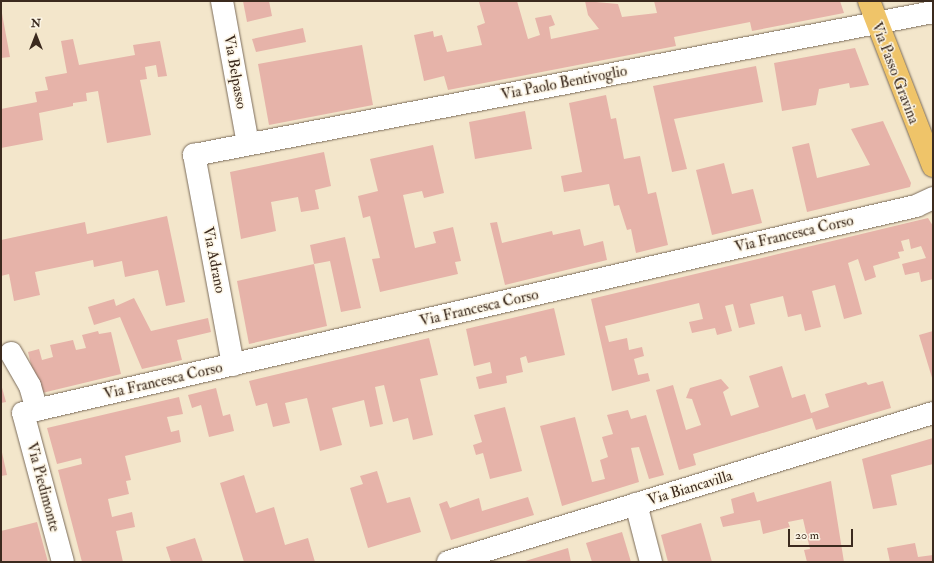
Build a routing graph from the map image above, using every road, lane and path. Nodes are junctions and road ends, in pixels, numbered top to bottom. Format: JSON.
{"nodes":[{"id":1,"x":222,"y":1,"type":"edge"},
{"id":2,"x":869,"y":1,"type":"edge"},
{"id":3,"x":933,"y":12,"type":"edge"},
{"id":4,"x":876,"y":23,"type":"junction"},
{"id":5,"x":248,"y":144,"type":"junction"},
{"id":6,"x":194,"y":155,"type":"joint"},
{"id":7,"x":933,"y":166,"type":"edge"},
{"id":8,"x":933,"y":198,"type":"edge"},
{"id":9,"x":11,"y":353,"type":"dead end"},
{"id":10,"x":233,"y":365,"type":"junction"},
{"id":11,"x":30,"y":411,"type":"junction"},
{"id":12,"x":933,"y":414,"type":"edge"},
{"id":13,"x":636,"y":504,"type":"junction"},
{"id":14,"x":63,"y":562,"type":"edge"},
{"id":15,"x":448,"y":562,"type":"edge"},
{"id":16,"x":651,"y":562,"type":"edge"}],
"edges":[{"from":1,"to":5,"type":"street","name":"Via Belpasso"},
{"from":2,"to":4,"type":"main road","name":"Via Passo Gravina"},
{"from":3,"to":4,"type":"street","name":"Via Paolo Bentivoglio"},
{"from":4,"to":5,"type":"street","name":"Via Paolo Bentivoglio"},
{"from":4,"to":7,"type":"main road","name":"Via Passo Gravina"},
{"from":5,"to":6,"type":"street","name":"Via Paolo Bentivoglio"},
{"from":6,"to":10,"type":"street","name":"Via Adrano"},
{"from":8,"to":10,"type":"street","name":"Via Francesca Corso"},
{"from":9,"to":11,"type":"street","name":"Via Piedimonte"},
{"from":10,"to":11,"type":"street","name":"Via Francesca Corso"},
{"from":11,"to":14,"type":"street","name":"Via Piedimonte"},
{"from":12,"to":13,"type":"street","name":"Via Biancavilla"},
{"from":13,"to":15,"type":"street","name":"Via Biancavilla"},
{"from":13,"to":16,"type":"street"}]}
